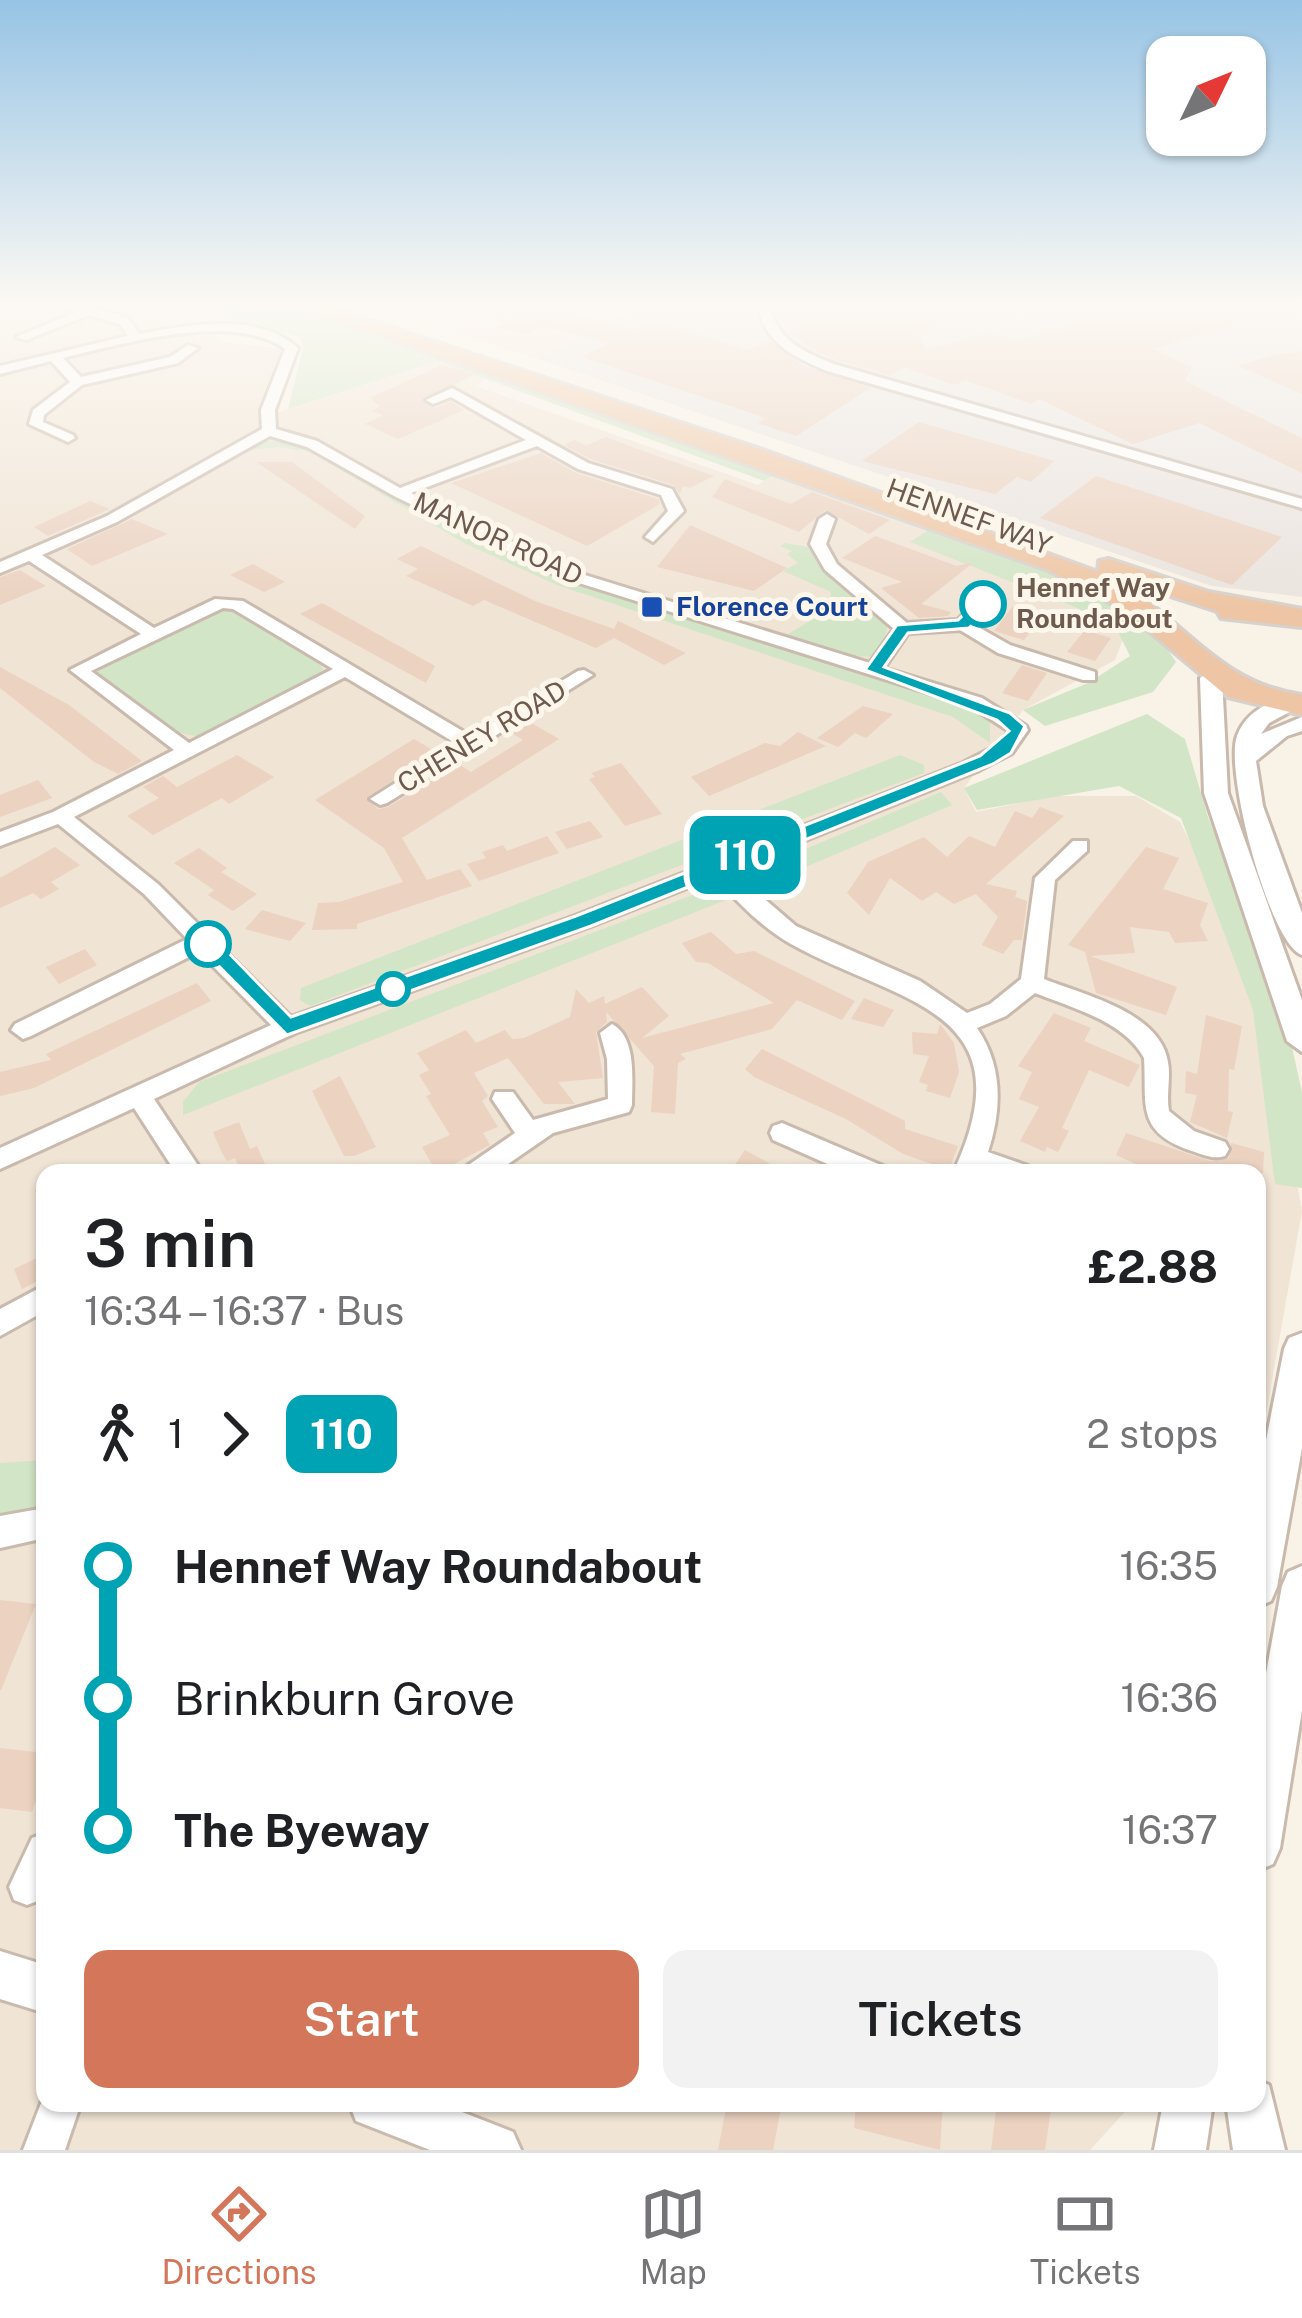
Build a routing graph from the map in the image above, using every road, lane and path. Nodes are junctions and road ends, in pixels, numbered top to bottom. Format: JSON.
{"nodes":[{"id":1,"x":48,"y":407,"type":"edge"},
{"id":2,"x":269,"y":407,"type":"edge"},
{"id":3,"x":470,"y":407,"type":"edge"},
{"id":4,"x":615,"y":407,"type":"edge"},
{"id":5,"x":651,"y":407,"type":"edge"},
{"id":6,"x":968,"y":407,"type":"edge"},
{"id":7,"x":268,"y":431,"type":"junction"},
{"id":8,"x":68,"y":438,"type":"dead end"},
{"id":9,"x":536,"y":441,"type":"junction"},
{"id":10,"x":399,"y":493,"type":"junction"},
{"id":11,"x":1302,"y":504,"type":"edge"},
{"id":12,"x":827,"y":519,"type":"dead end"},
{"id":13,"x":653,"y":537,"type":"dead end"},
{"id":14,"x":31,"y":555,"type":"junction"},
{"id":15,"x":0,"y":568,"type":"edge"},
{"id":16,"x":983,"y":604,"type":"dead end"},
{"id":17,"x":1285,"y":614,"type":"edge"},
{"id":18,"x":963,"y":625,"type":"junction"},
{"id":19,"x":903,"y":628,"type":"junction"},
{"id":20,"x":149,"y":632,"type":"junction"},
{"id":21,"x":1188,"y":651,"type":"junction"},
{"id":22,"x":345,"y":670,"type":"junction"},
{"id":23,"x":874,"y":670,"type":"junction"},
{"id":24,"x":584,"y":675,"type":"dead end"},
{"id":25,"x":1089,"y":676,"type":"dead end"},
{"id":26,"x":1210,"y":678,"type":"junction"},
{"id":27,"x":1297,"y":711,"type":"edge"},
{"id":28,"x":471,"y":744,"type":"junction"},
{"id":29,"x":188,"y":751,"type":"junction"},
{"id":30,"x":380,"y":799,"type":"dead end"},
{"id":31,"x":60,"y":816,"type":"junction"},
{"id":32,"x":0,"y":839,"type":"edge"},
{"id":33,"x":1080,"y":846,"type":"dead end"},
{"id":34,"x":716,"y":867,"type":"junction"},
{"id":35,"x":204,"y":940,"type":"junction"},
{"id":36,"x":1302,"y":945,"type":"edge"},
{"id":37,"x":1033,"y":983,"type":"junction"},
{"id":38,"x":965,"y":1023,"type":"junction"},
{"id":39,"x":287,"y":1027,"type":"junction"},
{"id":40,"x":23,"y":1030,"type":"dead end"},
{"id":41,"x":612,"y":1033,"type":"dead end"},
{"id":42,"x":1302,"y":1042,"type":"edge"},
{"id":43,"x":137,"y":1093,"type":"junction"},
{"id":44,"x":504,"y":1099,"type":"dead end"},
{"id":45,"x":529,"y":1133,"type":"junction"},
{"id":46,"x":782,"y":1133,"type":"dead end"},
{"id":47,"x":1216,"y":1149,"type":"dead end"},
{"id":48,"x":0,"y":1159,"type":"edge"},
{"id":49,"x":184,"y":1164,"type":"edge"},
{"id":50,"x":488,"y":1164,"type":"edge"},
{"id":51,"x":853,"y":1164,"type":"edge"},
{"id":52,"x":970,"y":1164,"type":"edge"},
{"id":53,"x":36,"y":1302,"type":"edge"},
{"id":54,"x":0,"y":1324,"type":"edge"},
{"id":55,"x":1302,"y":1349,"type":"edge"},
{"id":56,"x":36,"y":1525,"type":"edge"},
{"id":57,"x":0,"y":1532,"type":"edge"},
{"id":58,"x":1266,"y":1539,"type":"edge"},
{"id":59,"x":1302,"y":1586,"type":"edge"},
{"id":60,"x":1266,"y":1796,"type":"edge"},
{"id":61,"x":36,"y":1868,"type":"edge"},
{"id":62,"x":26,"y":1886,"type":"dead end"},
{"id":63,"x":0,"y":1975,"type":"edge"},
{"id":64,"x":36,"y":1986,"type":"edge"},
{"id":65,"x":58,"y":2112,"type":"edge"},
{"id":66,"x":397,"y":2112,"type":"edge"},
{"id":67,"x":1186,"y":2112,"type":"edge"},
{"id":68,"x":1252,"y":2112,"type":"edge"},
{"id":69,"x":44,"y":2150,"type":"edge"},
{"id":70,"x":494,"y":2150,"type":"edge"},
{"id":71,"x":1180,"y":2150,"type":"edge"},
{"id":72,"x":1258,"y":2150,"type":"edge"}],
"edges":[{"from":1,"to":8,"type":"street"},
{"from":2,"to":7,"type":"street"},
{"from":3,"to":9,"type":"street"},
{"from":4,"to":21,"type":"highway","name":"HENNEF WAY"},
{"from":5,"to":17,"type":"highway","name":"HENNEF WAY"},
{"from":6,"to":11,"type":"street"},
{"from":7,"to":10,"type":"street","name":"MANOR ROAD"},
{"from":7,"to":14,"type":"street"},
{"from":9,"to":10,"type":"street"},
{"from":9,"to":13,"type":"street"},
{"from":10,"to":23,"type":"street","name":"MANOR ROAD"},
{"from":12,"to":19,"type":"street"},
{"from":14,"to":15,"type":"street"},
{"from":14,"to":20,"type":"street"},
{"from":16,"to":18,"type":"street"},
{"from":17,"to":21,"type":"highway"},
{"from":18,"to":19,"type":"street"},
{"from":18,"to":25,"type":"street"},
{"from":19,"to":23,"type":"street"},
{"from":20,"to":22,"type":"street"},
{"from":20,"to":29,"type":"street"},
{"from":21,"to":26,"type":"highway","name":"HENNEF WAY"},
{"from":22,"to":28,"type":"street"},
{"from":22,"to":29,"type":"street"},
{"from":23,"to":34,"type":"street","name":"MANOR ROAD"},
{"from":24,"to":28,"type":"street","name":"CHENEY ROAD"},
{"from":26,"to":27,"type":"highway"},
{"from":26,"to":42,"type":"street"},
{"from":27,"to":36,"type":"street"},
{"from":28,"to":30,"type":"street","name":"CHENEY ROAD"},
{"from":29,"to":31,"type":"street"},
{"from":31,"to":32,"type":"street"},
{"from":31,"to":35,"type":"street"},
{"from":33,"to":37,"type":"street"},
{"from":34,"to":38,"type":"street"},
{"from":34,"to":39,"type":"street"},
{"from":35,"to":39,"type":"street"},
{"from":35,"to":40,"type":"street"},
{"from":37,"to":38,"type":"street"},
{"from":37,"to":47,"type":"street"},
{"from":38,"to":52,"type":"street"},
{"from":39,"to":43,"type":"street"},
{"from":41,"to":45,"type":"street"},
{"from":43,"to":48,"type":"street"},
{"from":43,"to":49,"type":"street"},
{"from":44,"to":45,"type":"street"},
{"from":45,"to":50,"type":"street"},
{"from":46,"to":51,"type":"street"},
{"from":53,"to":54,"type":"street"},
{"from":55,"to":58,"type":"street"},
{"from":56,"to":57,"type":"street"},
{"from":59,"to":60,"type":"street"},
{"from":61,"to":62,"type":"street"},
{"from":63,"to":64,"type":"street"},
{"from":65,"to":69,"type":"street"},
{"from":66,"to":70,"type":"street"},
{"from":67,"to":71,"type":"street"},
{"from":68,"to":72,"type":"street"}]}
